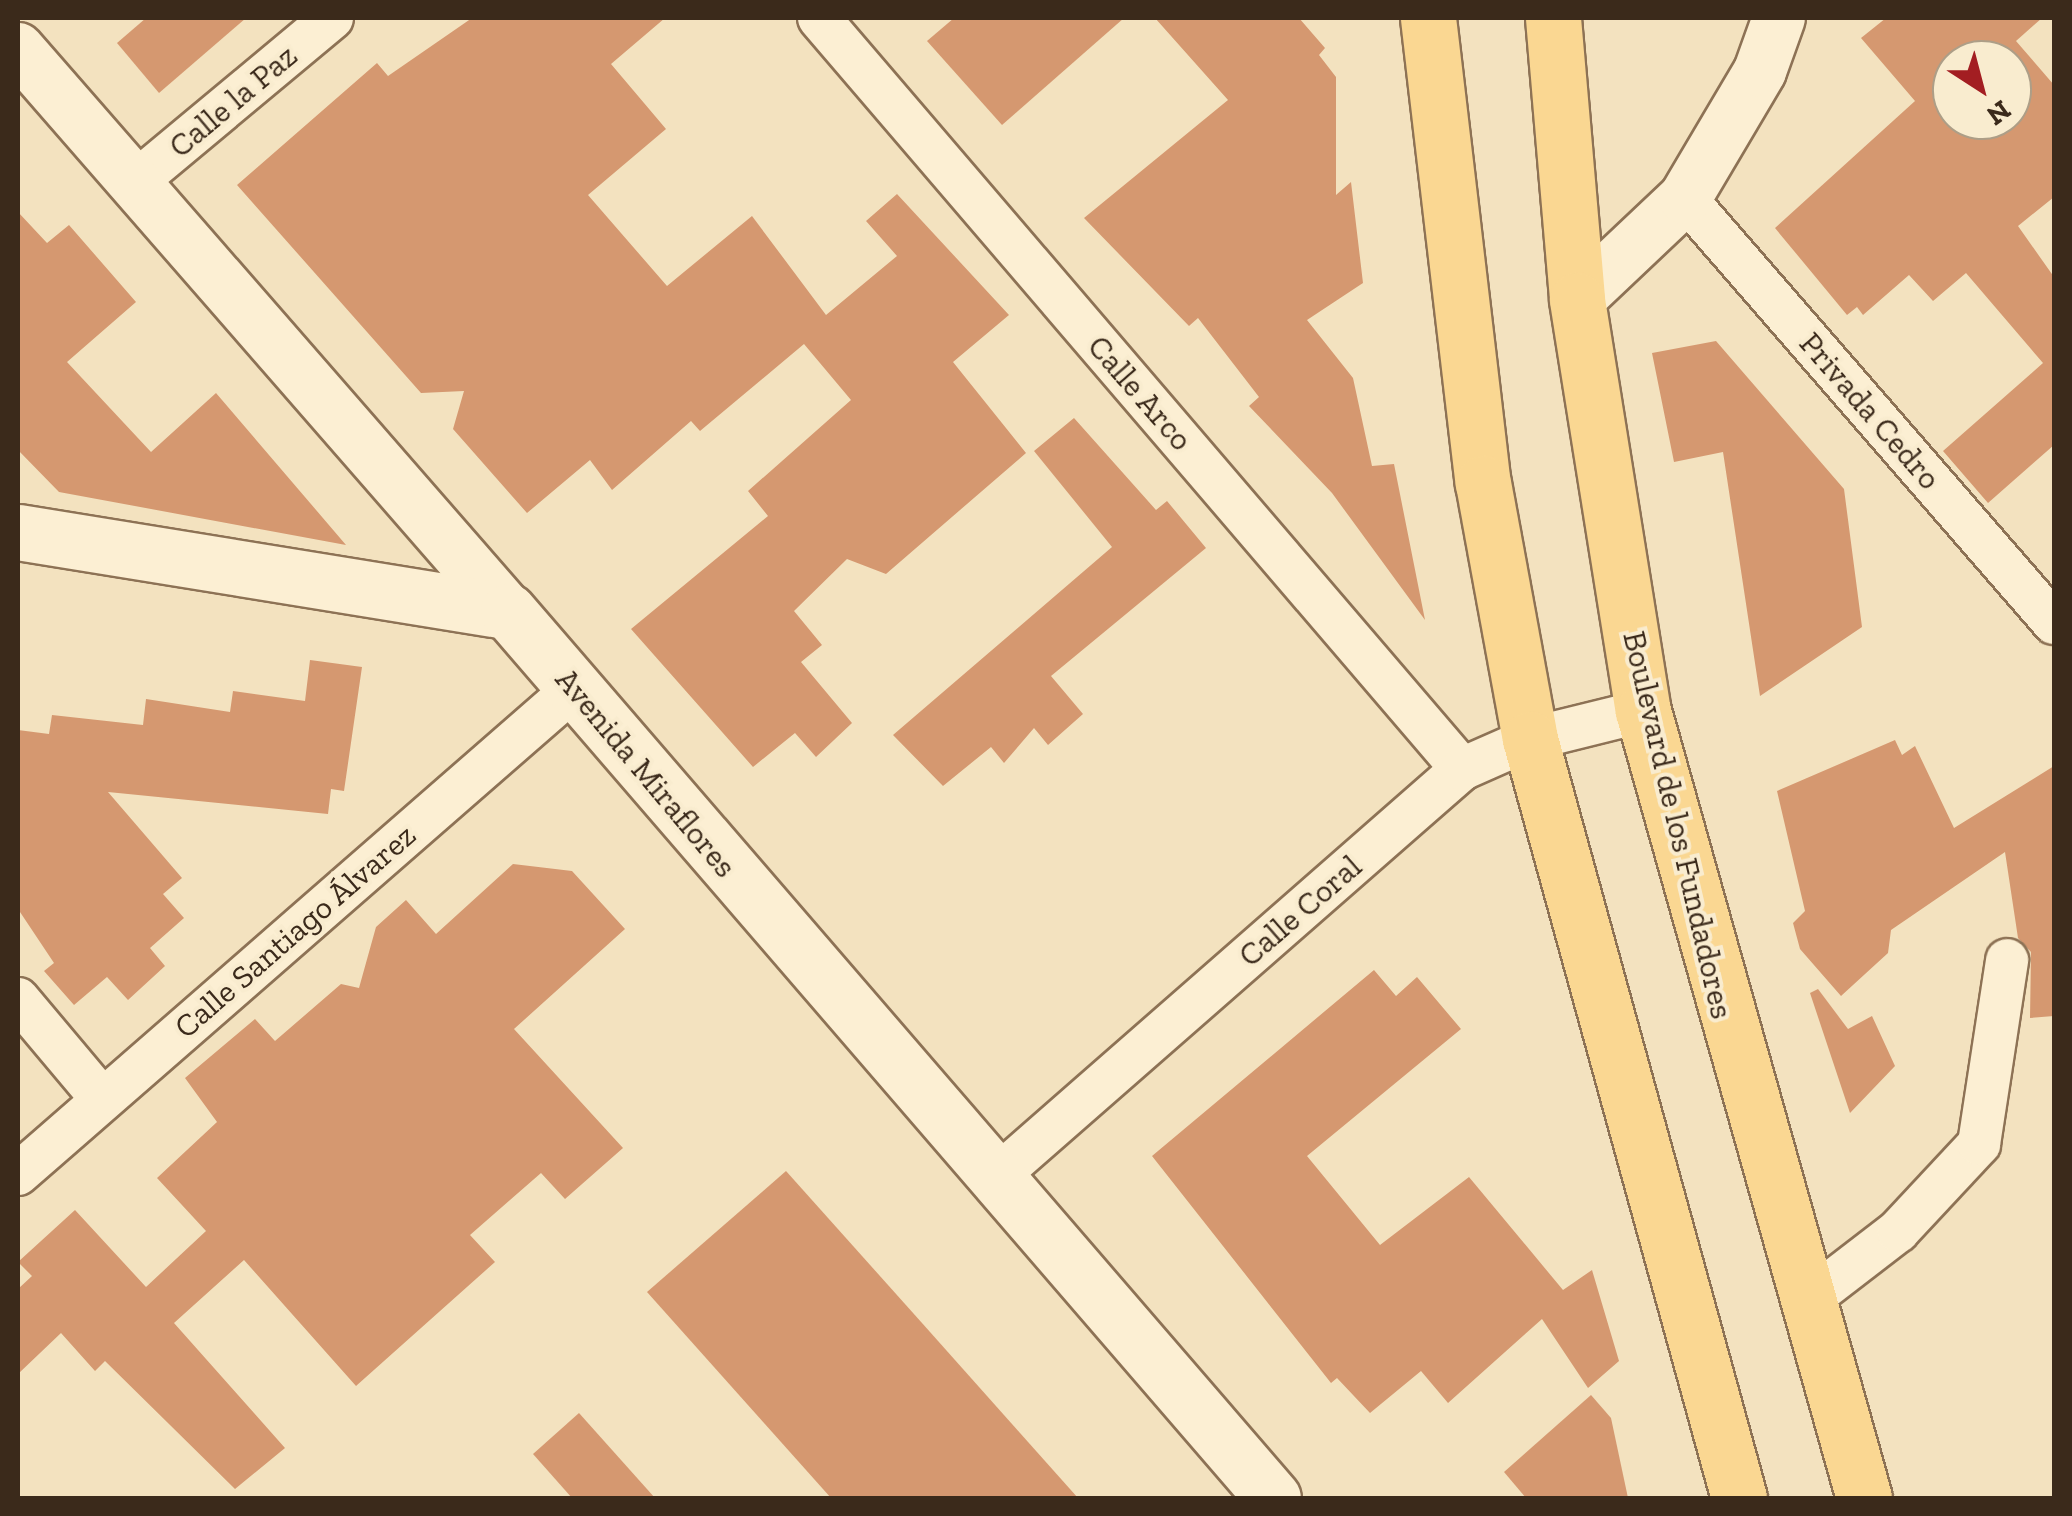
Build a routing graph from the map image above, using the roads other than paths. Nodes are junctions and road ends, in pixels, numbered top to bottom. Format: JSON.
{"nodes":[{"id":1,"x":332,"y":18,"type":"edge"},
{"id":2,"x":819,"y":18,"type":"edge"},
{"id":3,"x":1428,"y":18,"type":"edge"},
{"id":4,"x":1553,"y":18,"type":"edge"},
{"id":5,"x":1779,"y":18,"type":"edge"},
{"id":6,"x":18,"y":49,"type":"edge"},
{"id":7,"x":134,"y":184,"type":"junction"},
{"id":8,"x":1685,"y":198,"type":"junction"},
{"id":9,"x":1577,"y":300,"type":"junction"},
{"id":10,"x":18,"y":532,"type":"edge"},
{"id":11,"x":508,"y":611,"type":"junction"},
{"id":12,"x":2054,"y":623,"type":"edge"},
{"id":13,"x":575,"y":688,"type":"junction"},
{"id":14,"x":1643,"y":710,"type":"junction"},
{"id":15,"x":1530,"y":739,"type":"junction"},
{"id":16,"x":1462,"y":769,"type":"junction"},
{"id":17,"x":2007,"y":960,"type":"dead end"},
{"id":18,"x":18,"y":999,"type":"edge"},
{"id":19,"x":102,"y":1098,"type":"junction"},
{"id":20,"x":18,"y":1174,"type":"edge"},
{"id":21,"x":995,"y":1178,"type":"junction"},
{"id":22,"x":1807,"y":1301,"type":"junction"},
{"id":23,"x":1273,"y":1498,"type":"edge"},
{"id":24,"x":1740,"y":1498,"type":"edge"},
{"id":25,"x":1864,"y":1498,"type":"edge"}],
"edges":[{"from":1,"to":7,"type":"street","name":"Calle la Paz"},
{"from":2,"to":16,"type":"street","name":"Calle Arco"},
{"from":3,"to":15,"type":"main road"},
{"from":4,"to":9,"type":"main road","name":"Boulevard de los Fundadores"},
{"from":5,"to":8,"type":"street"},
{"from":6,"to":7,"type":"street","name":"Avenida Miraflores"},
{"from":7,"to":11,"type":"street","name":"Avenida Miraflores"},
{"from":8,"to":9,"type":"street"},
{"from":8,"to":12,"type":"street","name":"Privada Cedro"},
{"from":9,"to":14,"type":"main road","name":"Boulevard de los Fundadores"},
{"from":10,"to":11,"type":"main road"},
{"from":11,"to":13,"type":"main road","name":"Avenida Miraflores"},
{"from":13,"to":19,"type":"street","name":"Calle Santiago Álvarez"},
{"from":13,"to":21,"type":"main road","name":"Avenida Miraflores"},
{"from":14,"to":15,"type":"street","name":"Calle Coral"},
{"from":14,"to":22,"type":"main road","name":"Boulevard de los Fundadores"},
{"from":15,"to":16,"type":"street","name":"Calle Coral"},
{"from":15,"to":24,"type":"main road"},
{"from":16,"to":21,"type":"street","name":"Calle Coral"},
{"from":17,"to":22,"type":"street"},
{"from":18,"to":19,"type":"street"},
{"from":19,"to":20,"type":"street","name":"Calle Santiago Álvarez"},
{"from":21,"to":23,"type":"main road","name":"Avenida Miraflores"},
{"from":22,"to":25,"type":"main road","name":"Boulevard de los Fundadores"}]}
